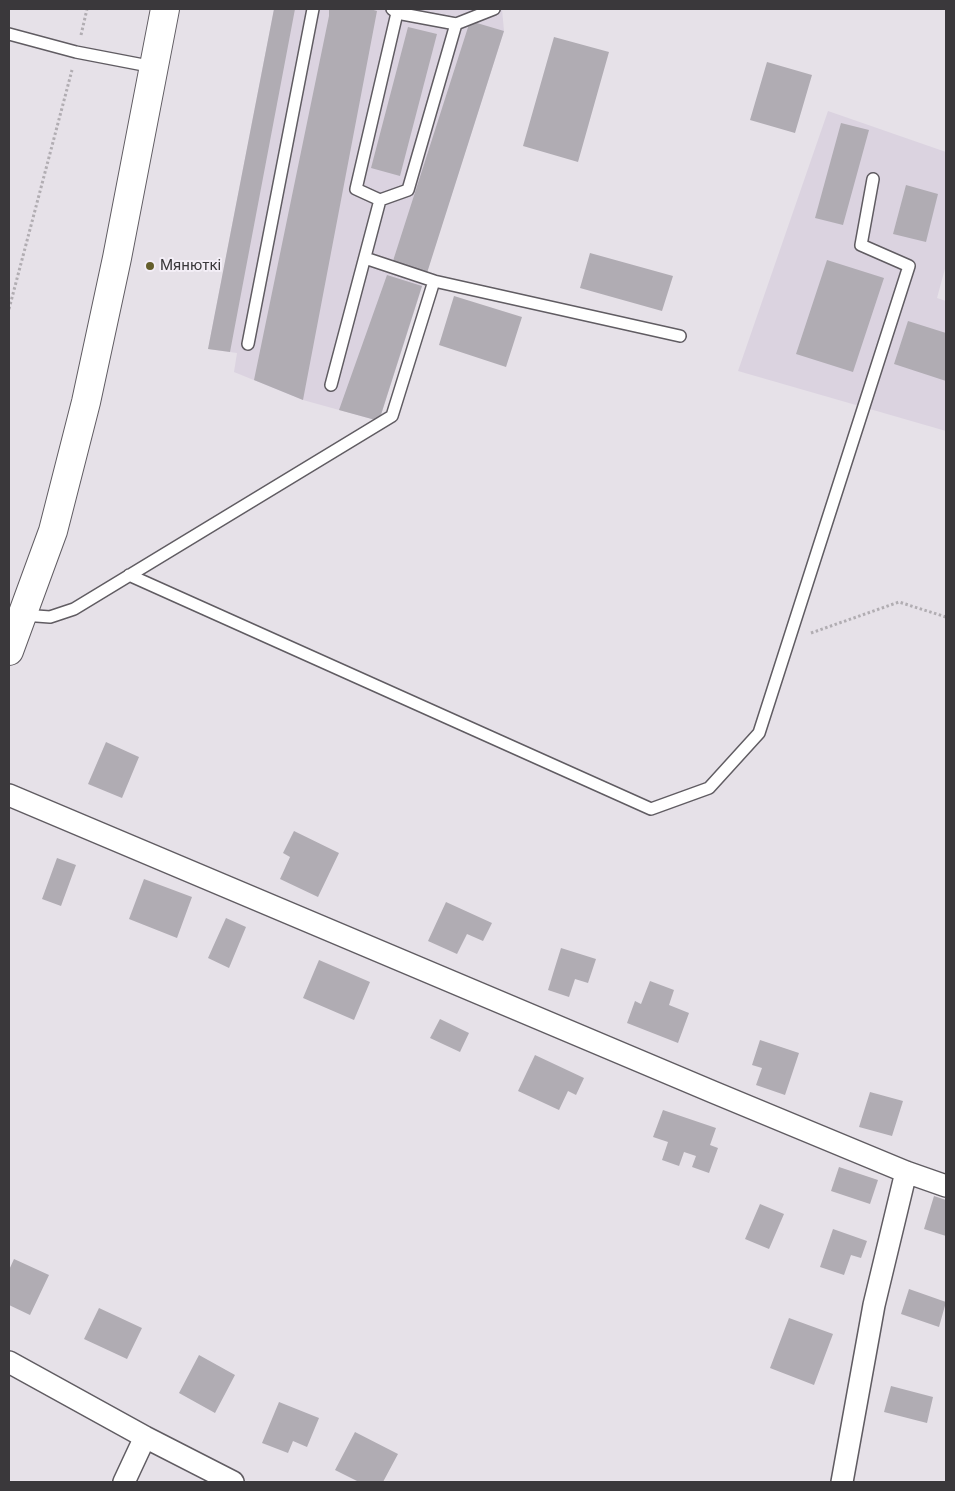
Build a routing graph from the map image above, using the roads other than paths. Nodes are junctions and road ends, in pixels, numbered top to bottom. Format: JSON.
{"nodes":[{"id":1,"x":165,"y":9,"type":"edge"},
{"id":2,"x":313,"y":9,"type":"edge"},
{"id":3,"x":494,"y":9,"type":"edge"},
{"id":4,"x":395,"y":11,"type":"edge"},
{"id":5,"x":456,"y":24,"type":"junction"},
{"id":6,"x":9,"y":34,"type":"edge"},
{"id":7,"x":154,"y":67,"type":"junction"},
{"id":8,"x":873,"y":179,"type":"dead end"},
{"id":9,"x":380,"y":200,"type":"junction"},
{"id":10,"x":365,"y":258,"type":"junction"},
{"id":11,"x":434,"y":281,"type":"junction"},
{"id":12,"x":680,"y":336,"type":"dead end"},
{"id":13,"x":248,"y":344,"type":"dead end"},
{"id":14,"x":331,"y":385,"type":"dead end"},
{"id":15,"x":129,"y":575,"type":"junction"},
{"id":16,"x":22,"y":614,"type":"junction"},
{"id":17,"x":9,"y":651,"type":"edge"},
{"id":18,"x":9,"y":795,"type":"edge"},
{"id":19,"x":906,"y":1172,"type":"junction"},
{"id":20,"x":946,"y":1186,"type":"edge"},
{"id":21,"x":9,"y":1362,"type":"edge"},
{"id":22,"x":145,"y":1437,"type":"junction"},
{"id":23,"x":128,"y":1474,"type":"edge"},
{"id":24,"x":233,"y":1482,"type":"edge"},
{"id":25,"x":842,"y":1482,"type":"edge"}],
"edges":[{"from":1,"to":7,"type":"main road"},
{"from":2,"to":13,"type":"lane"},
{"from":3,"to":5,"type":"lane"},
{"from":4,"to":5,"type":"lane"},
{"from":4,"to":9,"type":"lane"},
{"from":5,"to":9,"type":"lane"},
{"from":6,"to":7,"type":"lane"},
{"from":7,"to":16,"type":"main road"},
{"from":8,"to":15,"type":"lane"},
{"from":9,"to":10,"type":"lane"},
{"from":10,"to":11,"type":"lane"},
{"from":10,"to":14,"type":"lane"},
{"from":11,"to":12,"type":"lane"},
{"from":11,"to":15,"type":"lane"},
{"from":15,"to":16,"type":"lane"},
{"from":16,"to":17,"type":"main road"},
{"from":18,"to":19,"type":"street"},
{"from":19,"to":20,"type":"street"},
{"from":19,"to":25,"type":"street"},
{"from":21,"to":22,"type":"street"},
{"from":22,"to":23,"type":"street"},
{"from":22,"to":24,"type":"street"}]}
